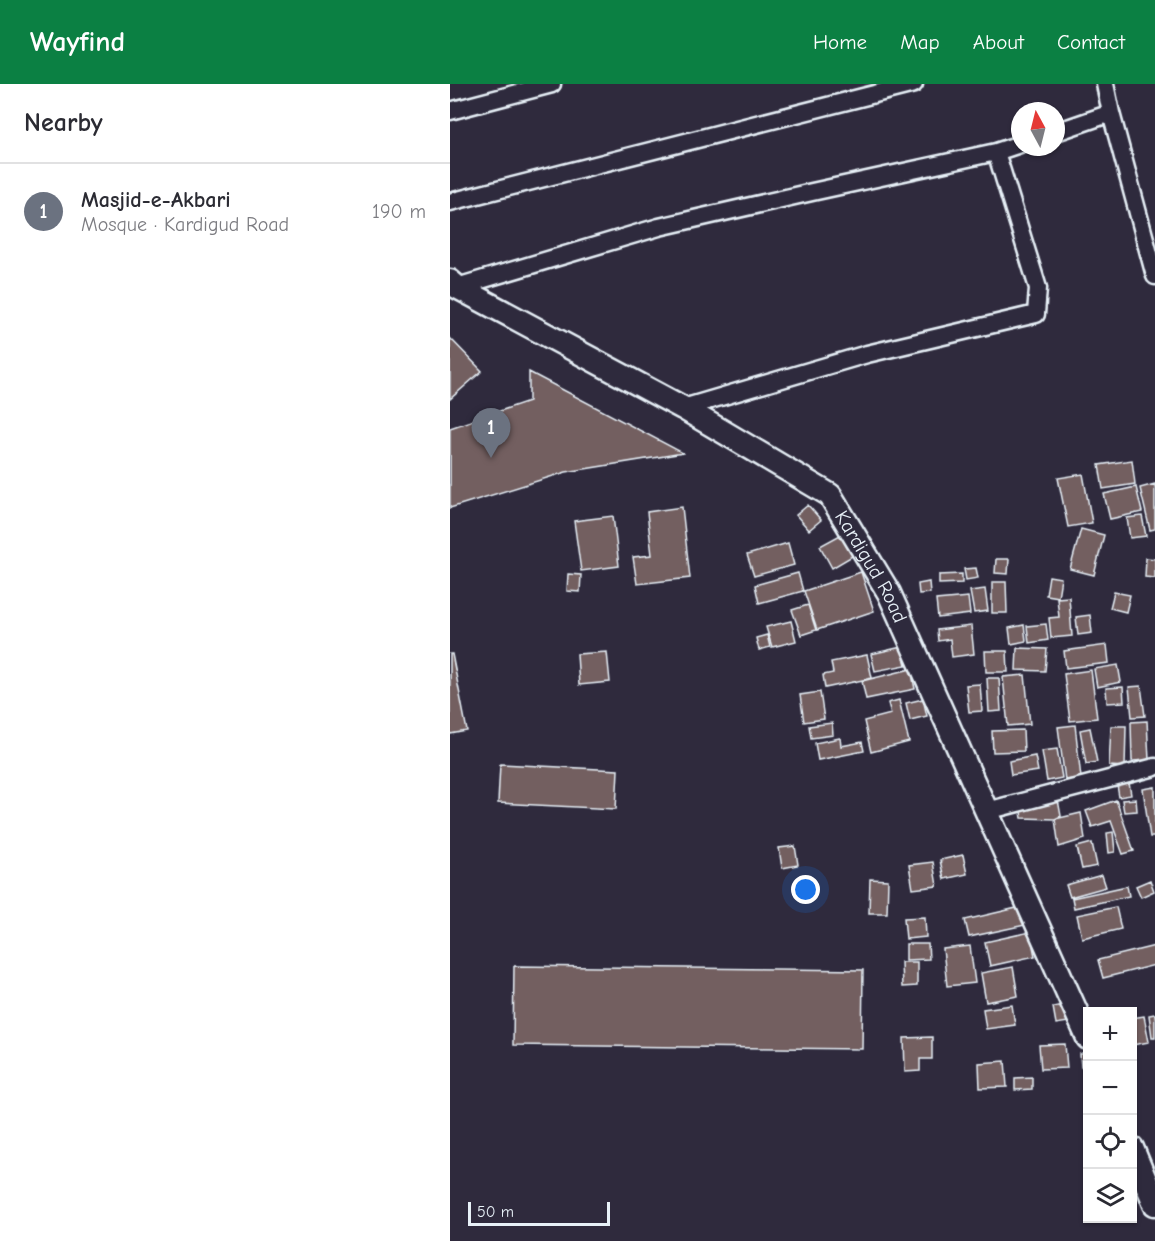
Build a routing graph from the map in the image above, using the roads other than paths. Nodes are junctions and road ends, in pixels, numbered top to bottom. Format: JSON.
{"nodes":[{"id":1,"x":552,"y":84,"type":"edge"},
{"id":2,"x":914,"y":84,"type":"edge"},
{"id":3,"x":1105,"y":84,"type":"edge"},
{"id":4,"x":450,"y":111,"type":"edge"},
{"id":5,"x":1111,"y":113,"type":"junction"},
{"id":6,"x":1065,"y":129,"type":"edge"},
{"id":7,"x":1011,"y":147,"type":"edge"},
{"id":8,"x":996,"y":152,"type":"junction"},
{"id":9,"x":450,"y":202,"type":"edge"},
{"id":10,"x":1155,"y":276,"type":"edge"},
{"id":11,"x":453,"y":284,"type":"edge"},
{"id":12,"x":683,"y":408,"type":"junction"},
{"id":13,"x":1155,"y":767,"type":"edge"},
{"id":14,"x":987,"y":811,"type":"junction"},
{"id":15,"x":1083,"y":1027,"type":"edge"},
{"id":16,"x":1137,"y":1160,"type":"edge"},
{"id":17,"x":1155,"y":1204,"type":"edge"}],
"edges":[{"from":1,"to":4,"type":"street"},
{"from":2,"to":9,"type":"street"},
{"from":3,"to":5,"type":"street"},
{"from":5,"to":6,"type":"street"},
{"from":5,"to":10,"type":"street"},
{"from":7,"to":8,"type":"street"},
{"from":8,"to":11,"type":"street"},
{"from":8,"to":12,"type":"street"},
{"from":11,"to":12,"type":"street","name":"Kardigud Road"},
{"from":12,"to":14,"type":"street","name":"Kardigud Road"},
{"from":13,"to":14,"type":"street"},
{"from":14,"to":15,"type":"street","name":"Kardigud Road"},
{"from":16,"to":17,"type":"street"}]}
